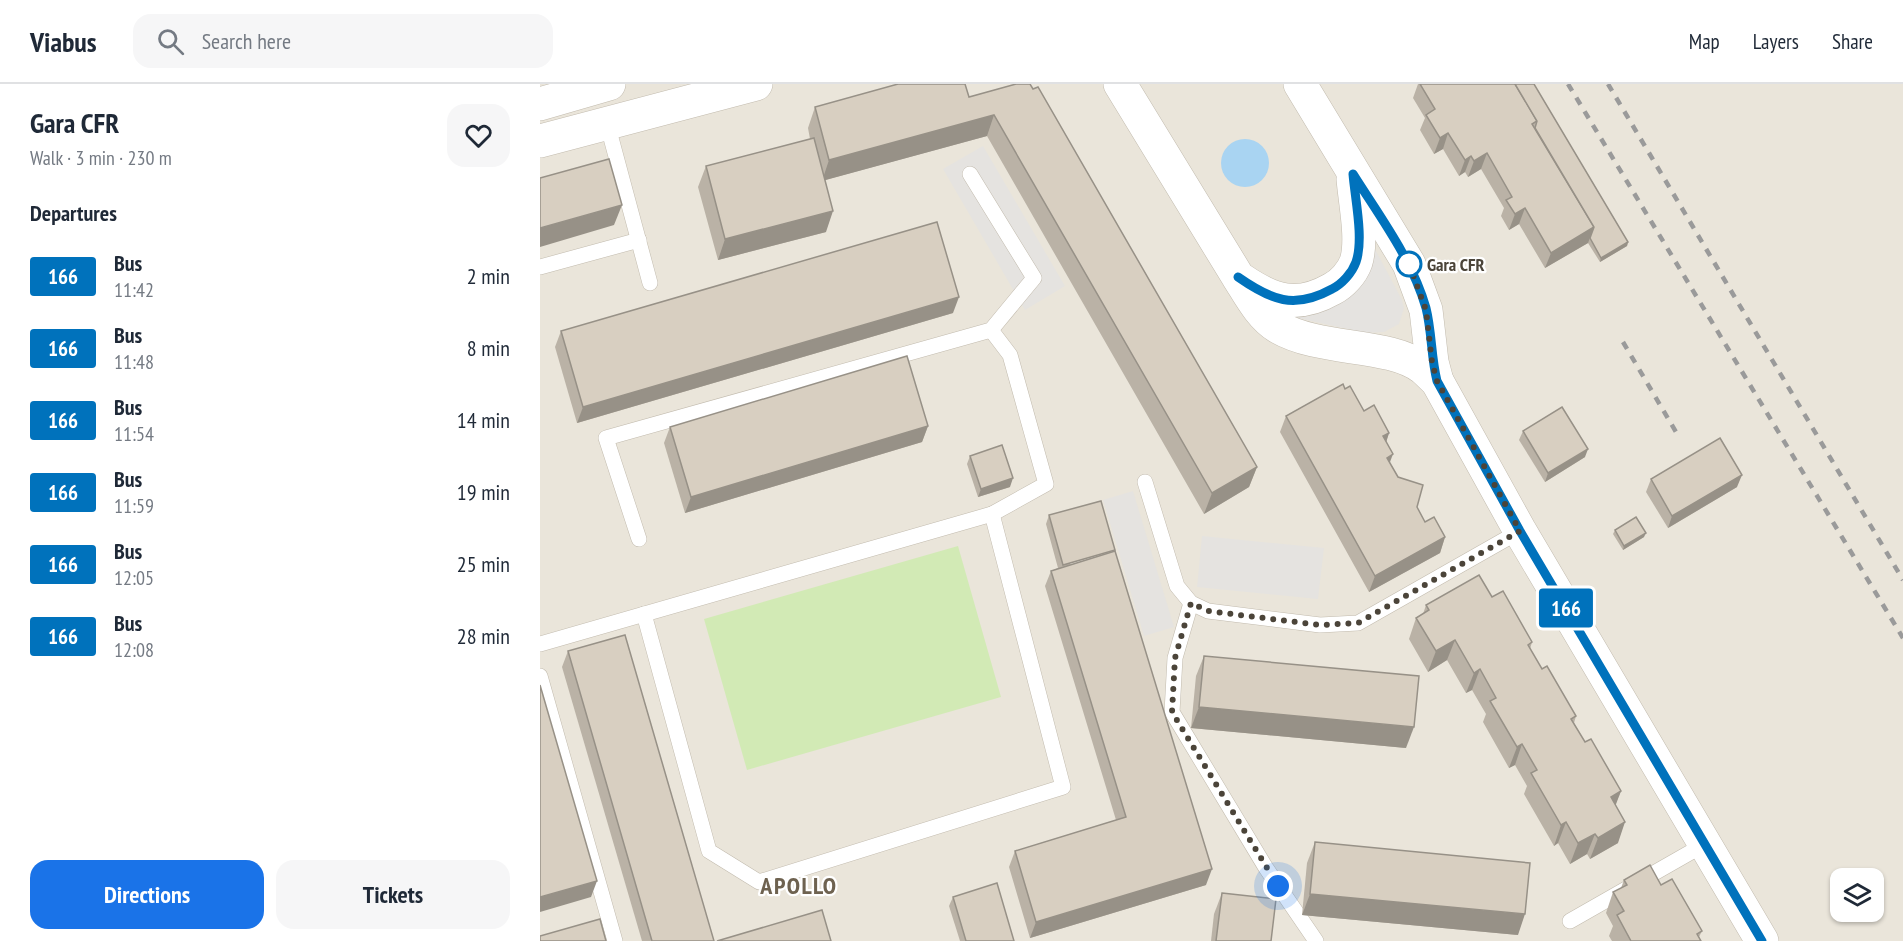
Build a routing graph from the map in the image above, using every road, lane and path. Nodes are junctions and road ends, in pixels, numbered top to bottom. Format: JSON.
{"nodes":[{"id":1,"x":609,"y":84,"type":"edge"},
{"id":2,"x":756,"y":84,"type":"edge"},
{"id":3,"x":1120,"y":84,"type":"edge"},
{"id":4,"x":1300,"y":91,"type":"edge"},
{"id":5,"x":1137,"y":99,"type":"edge"},
{"id":6,"x":540,"y":104,"type":"edge"},
{"id":7,"x":607,"y":123,"type":"junction"},
{"id":8,"x":540,"y":141,"type":"edge"},
{"id":9,"x":970,"y":174,"type":"dead end"},
{"id":10,"x":1353,"y":174,"type":"junction"},
{"id":11,"x":639,"y":240,"type":"junction"},
{"id":12,"x":540,"y":267,"type":"edge"},
{"id":13,"x":1238,"y":277,"type":"junction"},
{"id":14,"x":650,"y":283,"type":"dead end"},
{"id":15,"x":991,"y":330,"type":"junction"},
{"id":16,"x":1437,"y":381,"type":"junction"},
{"id":17,"x":1145,"y":482,"type":"dead end"},
{"id":18,"x":992,"y":514,"type":"junction"},
{"id":19,"x":1520,"y":531,"type":"junction"},
{"id":20,"x":639,"y":538,"type":"dead end"},
{"id":21,"x":1191,"y":603,"type":"junction"},
{"id":22,"x":644,"y":614,"type":"junction"},
{"id":23,"x":540,"y":644,"type":"edge"},
{"id":24,"x":540,"y":676,"type":"edge"},
{"id":25,"x":1705,"y":844,"type":"junction"},
{"id":26,"x":1570,"y":921,"type":"dead end"},
{"id":27,"x":615,"y":941,"type":"edge"},
{"id":28,"x":1316,"y":941,"type":"edge"},
{"id":29,"x":1762,"y":941,"type":"edge"}],
"edges":[{"from":1,"to":6,"type":"street"},
{"from":2,"to":7,"type":"street"},
{"from":3,"to":5,"type":"street"},
{"from":4,"to":10,"type":"street"},
{"from":5,"to":13,"type":"street"},
{"from":7,"to":8,"type":"street"},
{"from":7,"to":11,"type":"lane"},
{"from":9,"to":15,"type":"lane"},
{"from":10,"to":13,"type":"street"},
{"from":10,"to":16,"type":"street"},
{"from":11,"to":12,"type":"lane"},
{"from":11,"to":14,"type":"lane"},
{"from":13,"to":16,"type":"street"},
{"from":15,"to":18,"type":"lane"},
{"from":15,"to":20,"type":"lane"},
{"from":16,"to":19,"type":"street"},
{"from":17,"to":21,"type":"lane"},
{"from":18,"to":22,"type":"lane"},
{"from":18,"to":22,"type":"lane"},
{"from":19,"to":21,"type":"lane"},
{"from":19,"to":25,"type":"street"},
{"from":21,"to":28,"type":"lane"},
{"from":22,"to":23,"type":"lane"},
{"from":24,"to":27,"type":"lane"},
{"from":25,"to":26,"type":"lane"},
{"from":25,"to":29,"type":"street"}]}
